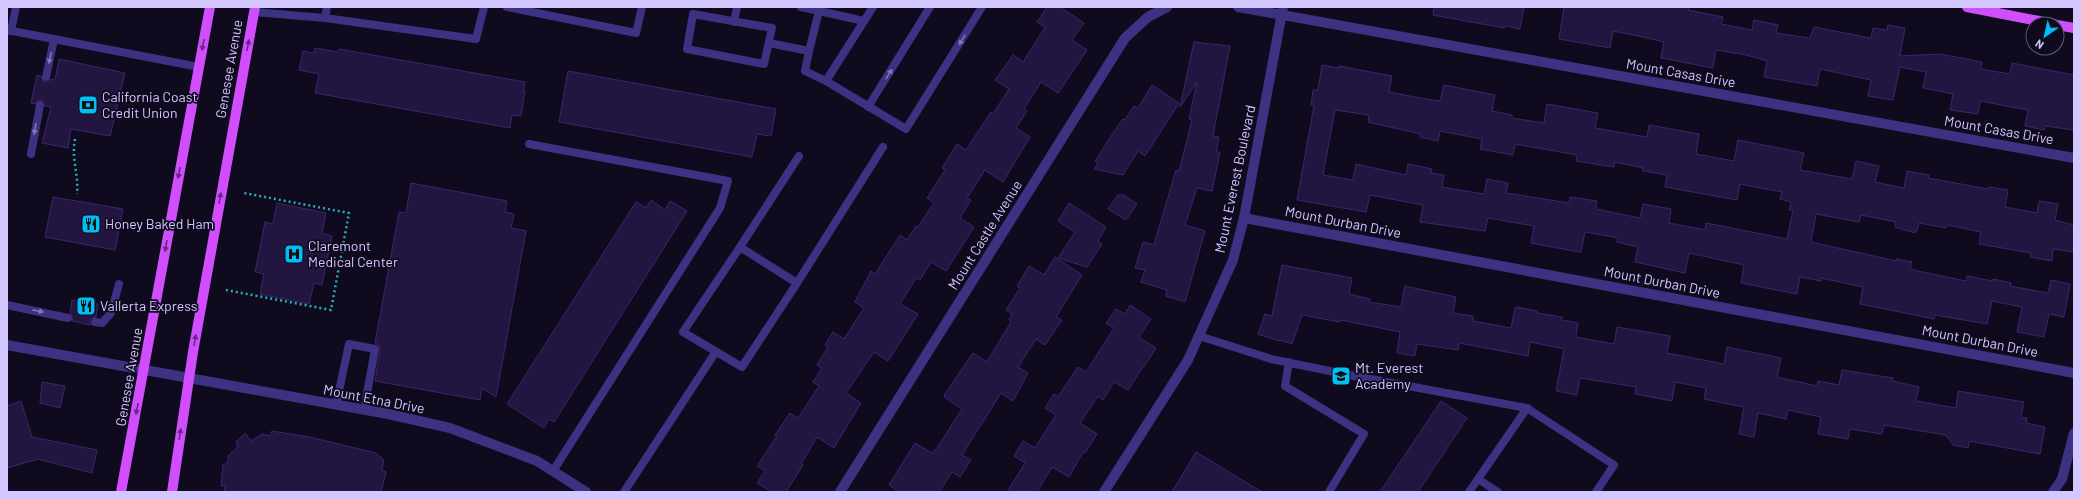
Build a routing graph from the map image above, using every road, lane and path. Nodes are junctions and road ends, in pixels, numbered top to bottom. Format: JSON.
{"nodes":[{"id":1,"x":16,"y":7,"type":"edge"},
{"id":2,"x":210,"y":7,"type":"edge"},
{"id":3,"x":327,"y":7,"type":"edge"},
{"id":4,"x":484,"y":7,"type":"edge"},
{"id":5,"x":507,"y":7,"type":"edge"},
{"id":6,"x":642,"y":7,"type":"edge"},
{"id":7,"x":737,"y":7,"type":"edge"},
{"id":8,"x":801,"y":7,"type":"edge"},
{"id":9,"x":873,"y":7,"type":"edge"},
{"id":10,"x":930,"y":7,"type":"edge"},
{"id":11,"x":982,"y":7,"type":"edge"},
{"id":12,"x":1167,"y":7,"type":"edge"},
{"id":13,"x":1238,"y":7,"type":"edge"},
{"id":14,"x":1967,"y":7,"type":"edge"},
{"id":15,"x":255,"y":9,"type":"edge"},
{"id":16,"x":819,"y":11,"type":"junction"},
{"id":17,"x":1283,"y":11,"type":"edge"},
{"id":18,"x":325,"y":18,"type":"junction"},
{"id":19,"x":2025,"y":18,"type":"edge"},
{"id":20,"x":864,"y":21,"type":"junction"},
{"id":21,"x":734,"y":22,"type":"junction"},
{"id":22,"x":9,"y":30,"type":"edge"},
{"id":23,"x":54,"y":39,"type":"junction"},
{"id":24,"x":769,"y":43,"type":"junction"},
{"id":25,"x":810,"y":51,"type":"junction"},
{"id":26,"x":199,"y":67,"type":"junction"},
{"id":27,"x":46,"y":77,"type":"dead end"},
{"id":28,"x":826,"y":81,"type":"junction"},
{"id":29,"x":40,"y":105,"type":"dead end"},
{"id":30,"x":868,"y":107,"type":"junction"},
{"id":31,"x":75,"y":139,"type":"dead end"},
{"id":32,"x":529,"y":144,"type":"dead end"},
{"id":33,"x":883,"y":147,"type":"dead end"},
{"id":34,"x":31,"y":154,"type":"dead end"},
{"id":35,"x":799,"y":156,"type":"dead end"},
{"id":36,"x":2074,"y":158,"type":"edge"},
{"id":37,"x":244,"y":193,"type":"dead end"},
{"id":38,"x":77,"y":194,"type":"dead end"},
{"id":39,"x":1244,"y":218,"type":"junction"},
{"id":40,"x":740,"y":247,"type":"junction"},
{"id":41,"x":797,"y":283,"type":"junction"},
{"id":42,"x":119,"y":284,"type":"dead end"},
{"id":43,"x":226,"y":290,"type":"dead end"},
{"id":44,"x":7,"y":305,"type":"edge"},
{"id":45,"x":68,"y":318,"type":"dead end"},
{"id":46,"x":95,"y":322,"type":"dead end"},
{"id":47,"x":1199,"y":336,"type":"junction"},
{"id":48,"x":7,"y":345,"type":"edge"},
{"id":49,"x":715,"y":352,"type":"junction"},
{"id":50,"x":1288,"y":362,"type":"junction"},
{"id":51,"x":144,"y":370,"type":"junction"},
{"id":52,"x":2074,"y":373,"type":"edge"},
{"id":53,"x":189,"y":379,"type":"junction"},
{"id":54,"x":336,"y":405,"type":"junction"},
{"id":55,"x":1527,"y":408,"type":"junction"},
{"id":56,"x":364,"y":410,"type":"junction"},
{"id":57,"x":2074,"y":433,"type":"edge"},
{"id":58,"x":553,"y":471,"type":"junction"},
{"id":59,"x":1478,"y":479,"type":"junction"},
{"id":60,"x":121,"y":492,"type":"edge"},
{"id":61,"x":172,"y":492,"type":"edge"},
{"id":62,"x":586,"y":492,"type":"edge"},
{"id":63,"x":624,"y":492,"type":"edge"},
{"id":64,"x":840,"y":492,"type":"edge"},
{"id":65,"x":1104,"y":492,"type":"edge"},
{"id":66,"x":1328,"y":492,"type":"edge"},
{"id":67,"x":1469,"y":492,"type":"edge"},
{"id":68,"x":1498,"y":492,"type":"edge"},
{"id":69,"x":1596,"y":492,"type":"edge"},
{"id":70,"x":2053,"y":492,"type":"edge"}],
"edges":[{"from":1,"to":22,"type":"lane"},
{"from":2,"to":26,"type":"main road","name":"Genesee Avenue","one_way":true},
{"from":3,"to":18,"type":"lane"},
{"from":4,"to":18,"type":"lane"},
{"from":5,"to":6,"type":"lane"},
{"from":7,"to":21,"type":"lane"},
{"from":8,"to":16,"type":"lane"},
{"from":9,"to":20,"type":"lane"},
{"from":30,"to":10,"type":"lane","one_way":true},
{"from":11,"to":30,"type":"lane","one_way":true},
{"from":12,"to":64,"type":"street","name":"Mount Castle Avenue"},
{"from":13,"to":17,"type":"street"},
{"from":14,"to":19,"type":"main road"},
{"from":15,"to":18,"type":"lane"},
{"from":53,"to":15,"type":"main road","name":"Genesee Avenue","one_way":true},
{"from":16,"to":20,"type":"lane"},
{"from":16,"to":25,"type":"lane"},
{"from":17,"to":36,"type":"street","name":"Mount Casas Drive"},
{"from":17,"to":39,"type":"street","name":"Mount Everest Boulevard"},
{"from":20,"to":28,"type":"lane"},
{"from":21,"to":24,"type":"lane"},
{"from":21,"to":24,"type":"lane"},
{"from":22,"to":23,"type":"lane"},
{"from":23,"to":26,"type":"lane"},
{"from":23,"to":27,"type":"lane","one_way":true},
{"from":24,"to":25,"type":"lane"},
{"from":25,"to":28,"type":"lane"},
{"from":26,"to":51,"type":"main road","name":"Genesee Avenue","one_way":true},
{"from":28,"to":30,"type":"lane"},
{"from":29,"to":34,"type":"lane","one_way":true},
{"from":31,"to":38,"type":"path"},
{"from":32,"to":58,"type":"lane"},
{"from":33,"to":41,"type":"lane"},
{"from":35,"to":40,"type":"lane"},
{"from":37,"to":43,"type":"path"},
{"from":39,"to":47,"type":"street","name":"Mount Everest Boulevard"},
{"from":39,"to":52,"type":"street","name":"Mount Durban Drive"},
{"from":40,"to":41,"type":"lane"},
{"from":40,"to":49,"type":"lane"},
{"from":41,"to":49,"type":"lane"},
{"from":42,"to":46,"type":"lane"},
{"from":44,"to":45,"type":"lane","one_way":true},
{"from":47,"to":50,"type":"lane"},
{"from":47,"to":65,"type":"street","name":"Mount Everest Boulevard"},
{"from":48,"to":51,"type":"street","name":"Mount Etna Drive"},
{"from":49,"to":63,"type":"lane"},
{"from":50,"to":55,"type":"lane"},
{"from":50,"to":66,"type":"lane"},
{"from":51,"to":53,"type":"street","name":"Mount Etna Drive"},
{"from":51,"to":60,"type":"main road","name":"Genesee Avenue","one_way":true},
{"from":53,"to":54,"type":"street","name":"Mount Etna Drive"},
{"from":61,"to":53,"type":"main road","name":"Genesee Avenue","one_way":true},
{"from":54,"to":56,"type":"street","name":"Mount Etna Drive"},
{"from":54,"to":56,"type":"lane"},
{"from":55,"to":59,"type":"lane"},
{"from":55,"to":69,"type":"lane"},
{"from":56,"to":58,"type":"street","name":"Mount Etna Drive"},
{"from":57,"to":70,"type":"street"},
{"from":58,"to":62,"type":"street","name":"Mount Etna Drive"},
{"from":59,"to":67,"type":"lane"},
{"from":59,"to":68,"type":"lane"}]}
